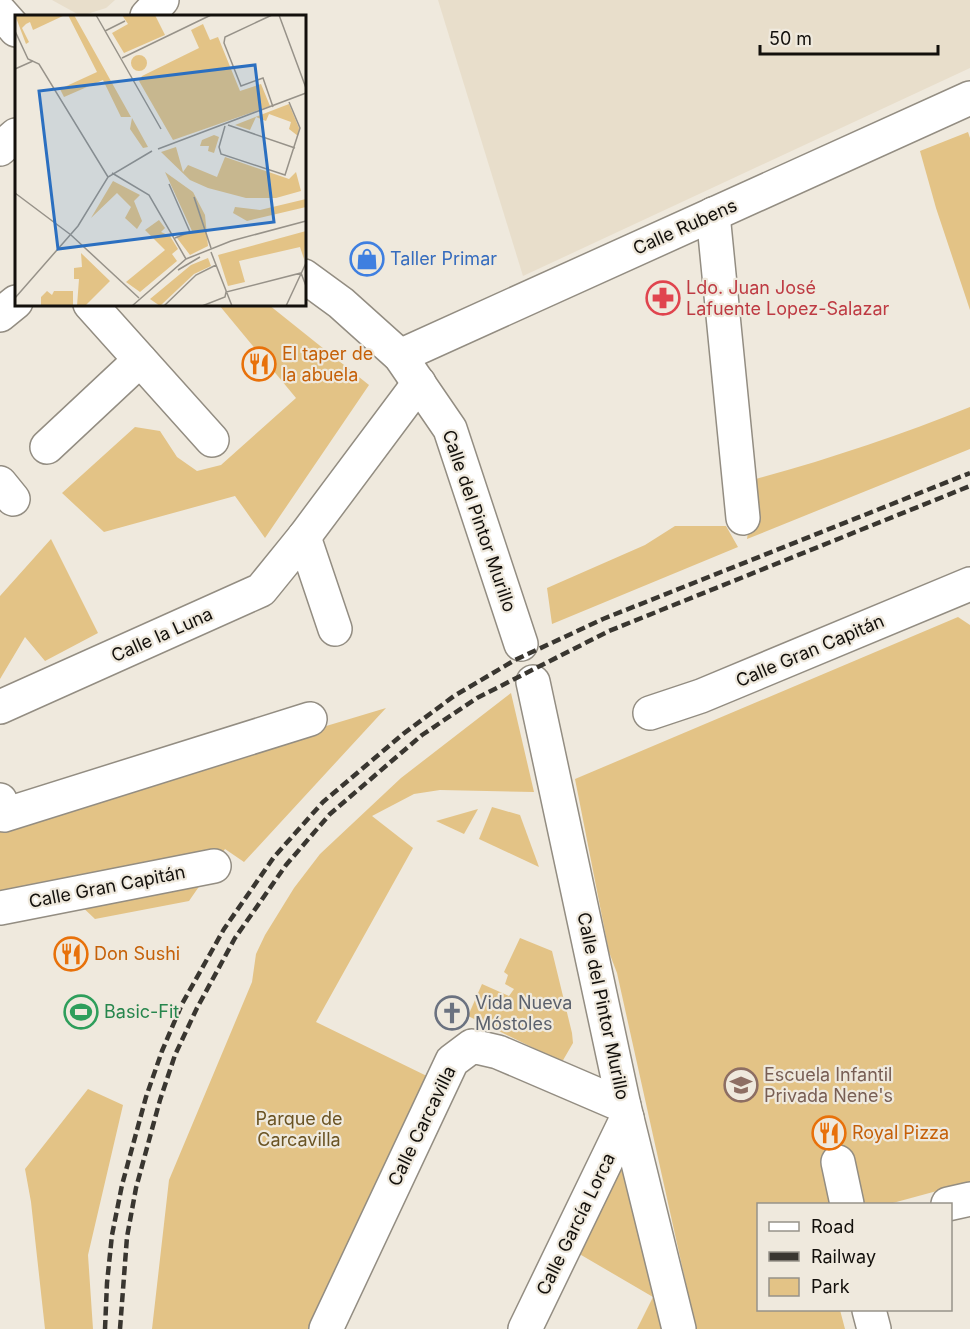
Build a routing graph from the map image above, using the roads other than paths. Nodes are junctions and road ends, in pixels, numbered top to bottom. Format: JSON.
{"nodes":[{"id":1,"x":162,"y":0,"type":"edge"},
{"id":2,"x":0,"y":12,"type":"edge"},
{"id":3,"x":148,"y":15,"type":"edge"},
{"id":4,"x":15,"y":29,"type":"edge"},
{"id":5,"x":970,"y":98,"type":"edge"},
{"id":6,"x":15,"y":136,"type":"edge"},
{"id":7,"x":0,"y":149,"type":"edge"},
{"id":8,"x":713,"y":214,"type":"junction"},
{"id":9,"x":306,"y":277,"type":"edge"},
{"id":10,"x":15,"y":303,"type":"edge"},
{"id":11,"x":92,"y":306,"type":"edge"},
{"id":12,"x":0,"y":315,"type":"edge"},
{"id":13,"x":400,"y":356,"type":"junction"},
{"id":14,"x":140,"y":360,"type":"junction"},
{"id":15,"x":419,"y":383,"type":"junction"},
{"id":16,"x":212,"y":440,"type":"dead end"},
{"id":17,"x":47,"y":447,"type":"dead end"},
{"id":18,"x":743,"y":519,"type":"dead end"},
{"id":19,"x":304,"y":537,"type":"junction"},
{"id":20,"x":970,"y":584,"type":"edge"},
{"id":21,"x":334,"y":629,"type":"dead end"},
{"id":22,"x":521,"y":644,"type":"dead end"},
{"id":23,"x":533,"y":682,"type":"dead end"},
{"id":24,"x":0,"y":707,"type":"edge"},
{"id":25,"x":650,"y":713,"type":"dead end"},
{"id":26,"x":310,"y":719,"type":"dead end"},
{"id":27,"x":0,"y":800,"type":"edge"},
{"id":28,"x":214,"y":866,"type":"dead end"},
{"id":29,"x":0,"y":908,"type":"edge"},
{"id":30,"x":626,"y":1112,"type":"junction"},
{"id":31,"x":838,"y":1162,"type":"dead end"},
{"id":32,"x":970,"y":1199,"type":"edge"},
{"id":33,"x":847,"y":1203,"type":"edge"},
{"id":34,"x":952,"y":1203,"type":"edge"},
{"id":35,"x":869,"y":1311,"type":"edge"},
{"id":36,"x":327,"y":1329,"type":"edge"},
{"id":37,"x":525,"y":1329,"type":"edge"},
{"id":38,"x":680,"y":1329,"type":"edge"},
{"id":39,"x":874,"y":1329,"type":"edge"}],
"edges":[{"from":1,"to":3,"type":"street"},
{"from":2,"to":4,"type":"street"},
{"from":5,"to":8,"type":"street","name":"Calle Rubens"},
{"from":6,"to":7,"type":"street"},
{"from":8,"to":13,"type":"street","name":"Calle Rubens"},
{"from":8,"to":18,"type":"street"},
{"from":9,"to":13,"type":"street","name":"Calle del Pintor Murillo"},
{"from":10,"to":12,"type":"street"},
{"from":11,"to":14,"type":"street"},
{"from":13,"to":15,"type":"street","name":"Calle del Pintor Murillo"},
{"from":14,"to":16,"type":"street"},
{"from":14,"to":17,"type":"street"},
{"from":15,"to":19,"type":"street","name":"Calle la Luna"},
{"from":15,"to":22,"type":"street","name":"Calle del Pintor Murillo"},
{"from":19,"to":21,"type":"street"},
{"from":19,"to":24,"type":"street","name":"Calle la Luna"},
{"from":20,"to":25,"type":"street","name":"Calle Gran Capitán"},
{"from":23,"to":30,"type":"street","name":"Calle del Pintor Murillo"},
{"from":26,"to":27,"type":"street"},
{"from":28,"to":29,"type":"street","name":"Calle Gran Capitán"},
{"from":30,"to":36,"type":"street","name":"Calle Carcavilla"},
{"from":30,"to":37,"type":"street","name":"Calle García Lorca"},
{"from":30,"to":38,"type":"street","name":"Calle del Pintor Murillo"},
{"from":31,"to":33,"type":"street"},
{"from":32,"to":34,"type":"street"},
{"from":35,"to":39,"type":"street"}]}
